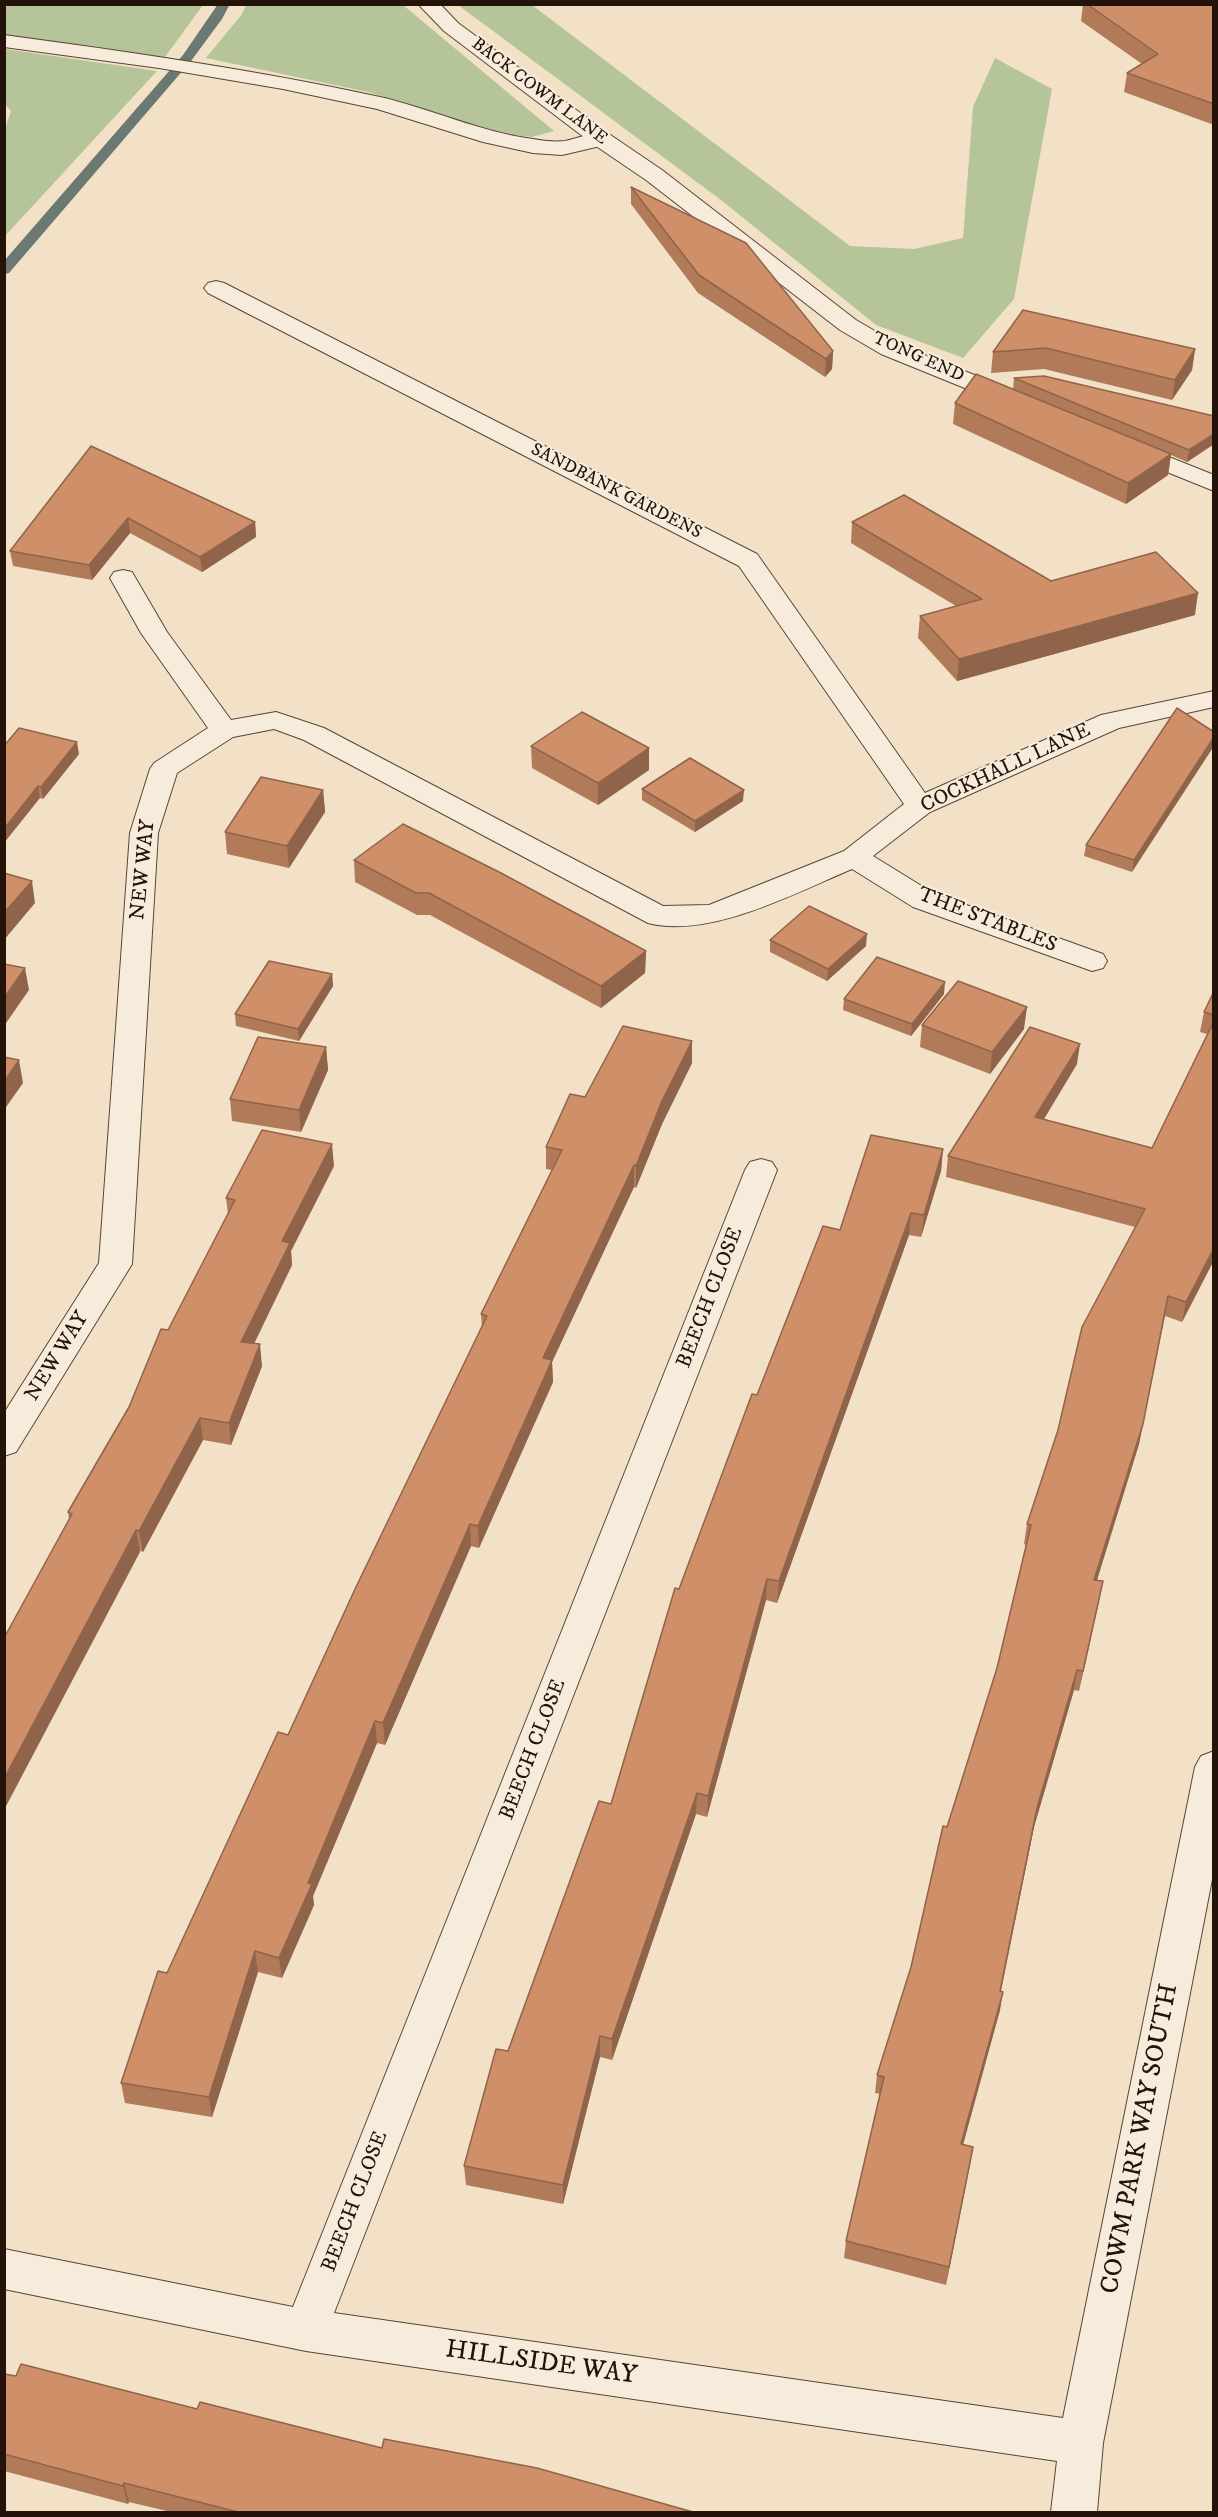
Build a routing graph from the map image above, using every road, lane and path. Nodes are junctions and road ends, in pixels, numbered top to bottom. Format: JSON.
{"nodes":[{"id":1,"x":428,"y":4,"type":"edge"},
{"id":2,"x":4,"y":40,"type":"edge"},
{"id":3,"x":601,"y":139,"type":"junction"},
{"id":4,"x":654,"y":175,"type":"joint"},
{"id":5,"x":216,"y":288,"type":"dead end"},
{"id":6,"x":1020,"y":379,"type":"edge"},
{"id":7,"x":973,"y":382,"type":"junction"},
{"id":8,"x":1038,"y":410,"type":"edge"},
{"id":9,"x":1104,"y":437,"type":"edge"},
{"id":10,"x":1214,"y":484,"type":"edge"},
{"id":11,"x":123,"y":578,"type":"dead end"},
{"id":12,"x":1214,"y":699,"type":"edge"},
{"id":13,"x":224,"y":730,"type":"junction"},
{"id":14,"x":920,"y":806,"type":"junction"},
{"id":15,"x":854,"y":857,"type":"junction"},
{"id":16,"x":713,"y":914,"type":"joint"},
{"id":17,"x":1092,"y":961,"type":"dead end"},
{"id":18,"x":761,"y":1170,"type":"dead end"},
{"id":19,"x":10,"y":1425,"type":"edge"},
{"id":20,"x":1214,"y":1767,"type":"edge"},
{"id":21,"x":4,"y":2269,"type":"edge"},
{"id":22,"x":306,"y":2330,"type":"junction"},
{"id":23,"x":1081,"y":2443,"type":"junction"},
{"id":24,"x":1074,"y":2512,"type":"edge"}],
"edges":[{"from":1,"to":3,"type":"street","name":"BACK COWM LANE"},
{"from":2,"to":3,"type":"street"},
{"from":3,"to":4,"type":"street","name":"BACK COWM LANE"},
{"from":4,"to":7,"type":"street","name":"TONG END"},
{"from":5,"to":14,"type":"street","name":"SANDBANK GARDENS"},
{"from":6,"to":7,"type":"street"},
{"from":7,"to":8,"type":"street","name":"TONG END"},
{"from":9,"to":10,"type":"street"},
{"from":11,"to":13,"type":"street"},
{"from":12,"to":14,"type":"street","name":"COCKHALL LANE"},
{"from":13,"to":16,"type":"street","name":"NEW WAY"},
{"from":13,"to":19,"type":"street","name":"NEW WAY"},
{"from":14,"to":15,"type":"street","name":"COCKHALL LANE"},
{"from":15,"to":16,"type":"street","name":"COCKHALL LANE"},
{"from":15,"to":17,"type":"street","name":"THE STABLES"},
{"from":18,"to":22,"type":"street","name":"BEECH CLOSE"},
{"from":20,"to":23,"type":"street","name":"COWM PARK WAY SOUTH"},
{"from":21,"to":22,"type":"street","name":"HILLSIDE WAY"},
{"from":22,"to":23,"type":"street","name":"HILLSIDE WAY"},
{"from":23,"to":24,"type":"street","name":"COWM PARK WAY SOUTH"}]}
